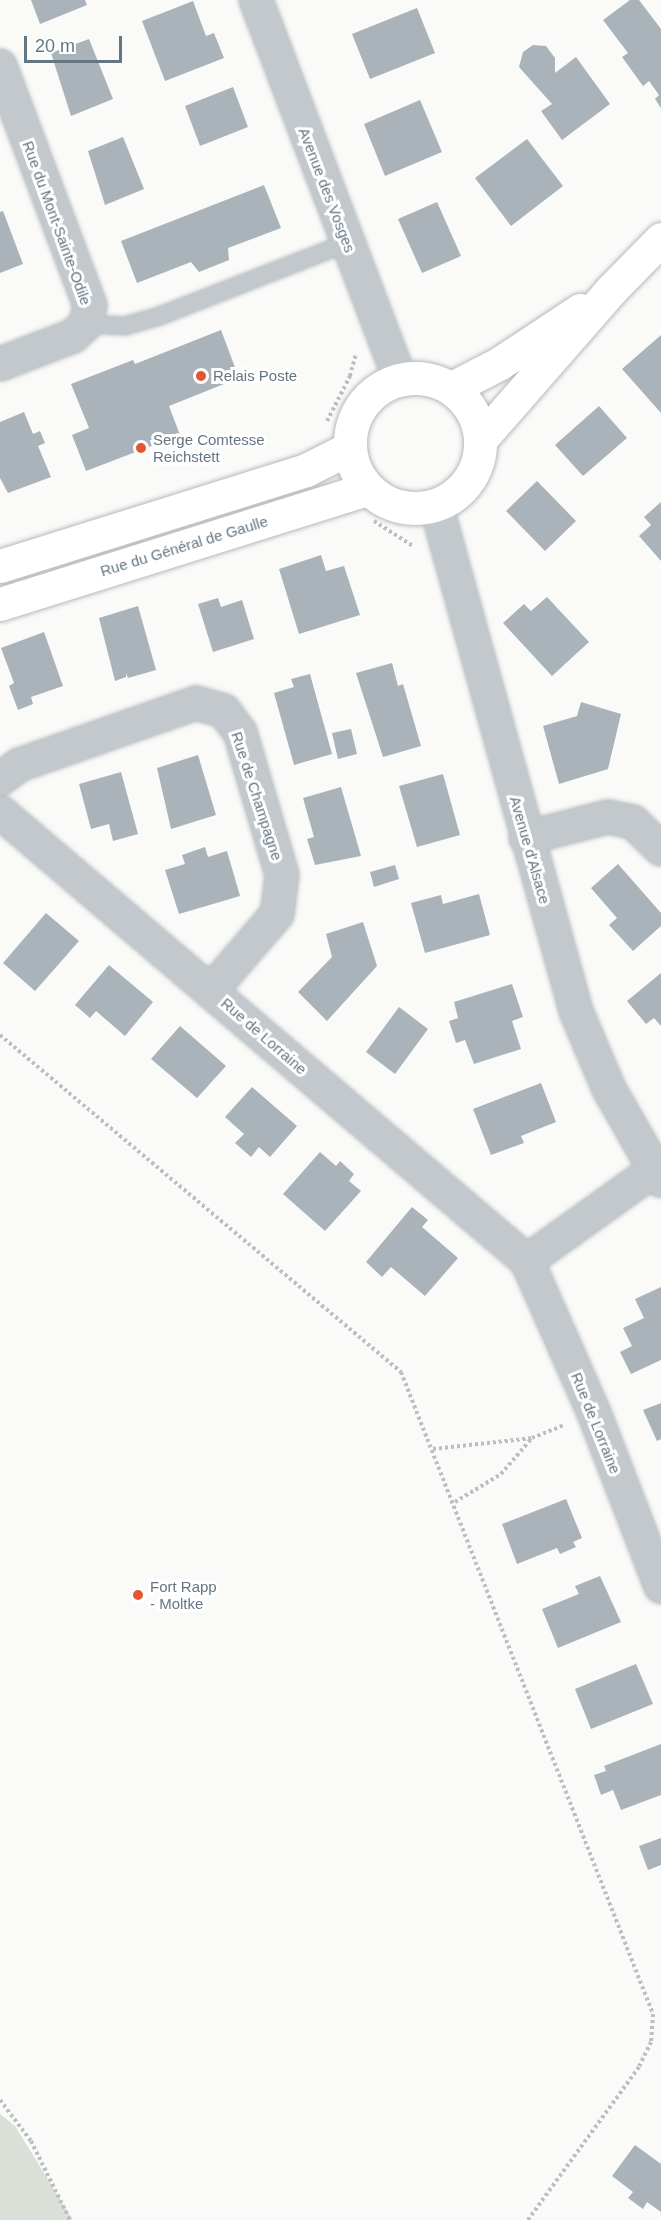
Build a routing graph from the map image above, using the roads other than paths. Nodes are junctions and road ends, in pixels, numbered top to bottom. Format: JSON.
{"nodes":[{"id":1,"x":256,"y":0,"type":"edge"},
{"id":2,"x":0,"y":66,"type":"edge"},
{"id":3,"x":661,"y":239,"type":"edge"},
{"id":4,"x":347,"y":243,"type":"junction"},
{"id":5,"x":612,"y":289,"type":"junction"},
{"id":6,"x":86,"y":324,"type":"junction"},
{"id":7,"x":0,"y":364,"type":"edge"},
{"id":8,"x":400,"y":379,"type":"junction"},
{"id":9,"x":452,"y":388,"type":"junction"},
{"id":10,"x":481,"y":439,"type":"junction"},
{"id":11,"x":350,"y":448,"type":"junction"},
{"id":12,"x":368,"y":489,"type":"junction"},
{"id":13,"x":436,"y":505,"type":"junction"},
{"id":14,"x":0,"y":566,"type":"edge"},
{"id":15,"x":0,"y":604,"type":"edge"},
{"id":16,"x":0,"y":779,"type":"edge"},
{"id":17,"x":0,"y":812,"type":"edge"},
{"id":18,"x":526,"y":838,"type":"junction"},
{"id":19,"x":661,"y":849,"type":"edge"},
{"id":20,"x":210,"y":991,"type":"junction"},
{"id":21,"x":657,"y":1175,"type":"edge"},
{"id":22,"x":527,"y":1261,"type":"junction"},
{"id":23,"x":661,"y":1587,"type":"edge"}],
"edges":[{"from":1,"to":4,"type":"street","name":"Avenue des Vosges"},
{"from":2,"to":6,"type":"street","name":"Rue du Mont-Sainte-Odile"},
{"from":3,"to":5,"type":"main road"},
{"from":4,"to":6,"type":"lane"},
{"from":4,"to":8,"type":"street","name":"Avenue des Vosges"},
{"from":5,"to":9,"type":"main road"},
{"from":5,"to":10,"type":"main road"},
{"from":6,"to":7,"type":"street","name":"Rue du Mont-Sainte-Odile"},
{"from":8,"to":9,"type":"main road"},
{"from":8,"to":11,"type":"main road"},
{"from":9,"to":10,"type":"main road"},
{"from":10,"to":13,"type":"main road"},
{"from":11,"to":12,"type":"main road"},
{"from":11,"to":14,"type":"main road"},
{"from":12,"to":13,"type":"main road"},
{"from":12,"to":15,"type":"main road","name":"Rue du Général de Gaulle"},
{"from":13,"to":18,"type":"street","name":"Avenue d'Alsace"},
{"from":16,"to":20,"type":"street","name":"Rue de Champagne"},
{"from":17,"to":20,"type":"street","name":"Rue de Lorraine"},
{"from":18,"to":19,"type":"street"},
{"from":18,"to":21,"type":"street","name":"Avenue d'Alsace"},
{"from":20,"to":22,"type":"street","name":"Rue de Lorraine"},
{"from":21,"to":22,"type":"street"},
{"from":22,"to":23,"type":"street","name":"Rue de Lorraine"}]}
